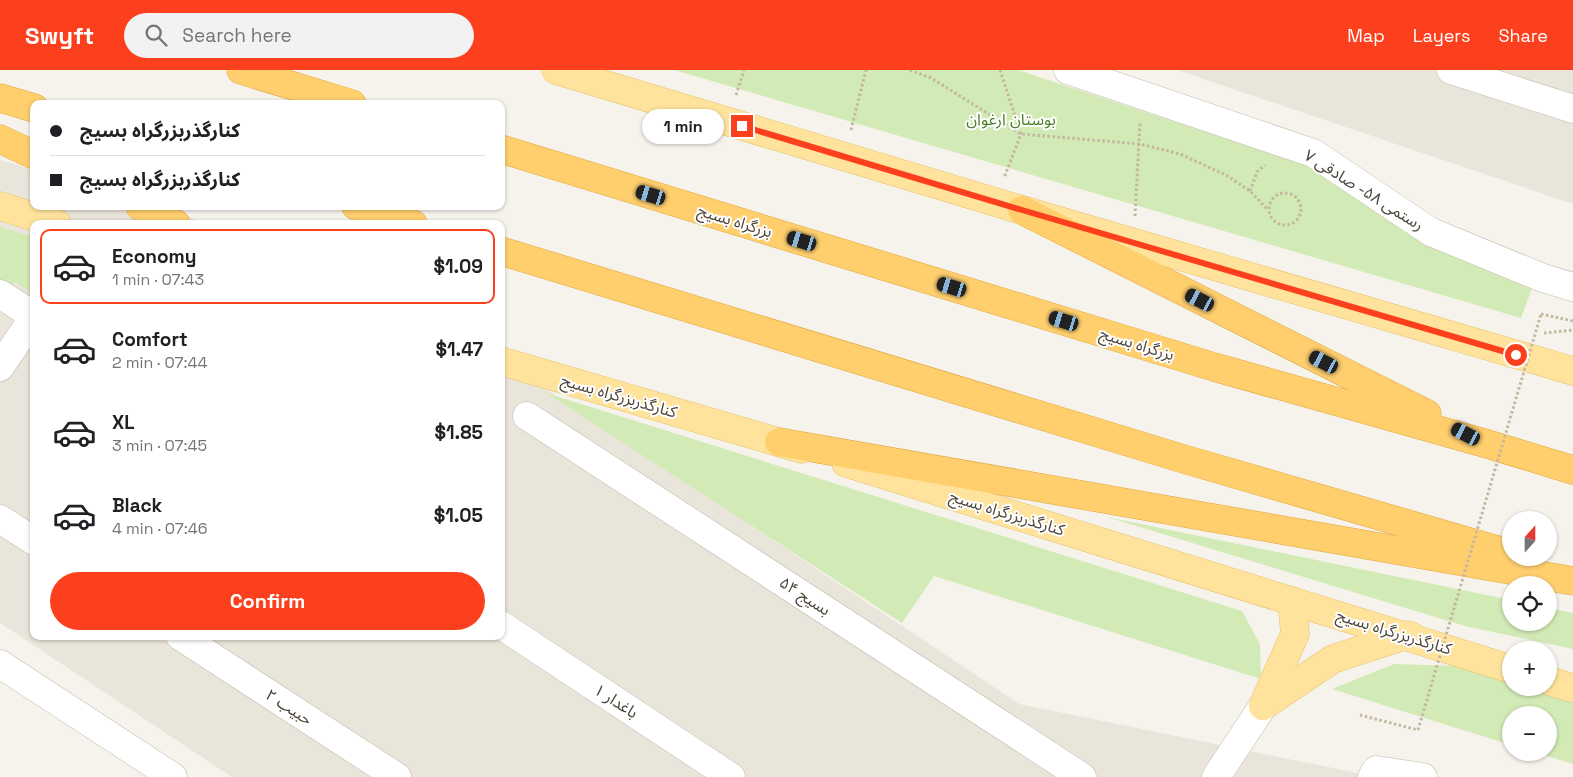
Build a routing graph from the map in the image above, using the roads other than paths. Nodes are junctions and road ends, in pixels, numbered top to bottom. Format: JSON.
{"nodes":[{"id":1,"x":241,"y":70,"type":"edge"},
{"id":2,"x":556,"y":70,"type":"edge"},
{"id":3,"x":1068,"y":70,"type":"edge"},
{"id":4,"x":1451,"y":70,"type":"edge"},
{"id":5,"x":0,"y":98,"type":"edge"},
{"id":6,"x":339,"y":100,"type":"edge"},
{"id":7,"x":30,"y":107,"type":"edge"},
{"id":8,"x":1573,"y":110,"type":"edge"},
{"id":9,"x":0,"y":139,"type":"edge"},
{"id":10,"x":505,"y":151,"type":"edge"},
{"id":11,"x":30,"y":153,"type":"edge"},
{"id":12,"x":0,"y":206,"type":"edge"},
{"id":13,"x":148,"y":210,"type":"edge"},
{"id":14,"x":369,"y":210,"type":"edge"},
{"id":15,"x":1022,"y":210,"type":"junction"},
{"id":16,"x":44,"y":220,"type":"edge"},
{"id":17,"x":168,"y":220,"type":"edge"},
{"id":18,"x":400,"y":220,"type":"edge"},
{"id":19,"x":505,"y":252,"type":"edge"},
{"id":20,"x":1573,"y":287,"type":"edge"},
{"id":21,"x":0,"y":294,"type":"edge"},
{"id":22,"x":30,"y":313,"type":"edge"},
{"id":23,"x":30,"y":322,"type":"edge"},
{"id":24,"x":505,"y":362,"type":"edge"},
{"id":25,"x":0,"y":367,"type":"edge"},
{"id":26,"x":1573,"y":371,"type":"edge"},
{"id":27,"x":527,"y":416,"type":"dead end"},
{"id":28,"x":779,"y":442,"type":"junction"},
{"id":29,"x":1484,"y":443,"type":"junction"},
{"id":30,"x":1573,"y":470,"type":"edge"},
{"id":31,"x":0,"y":519,"type":"edge"},
{"id":32,"x":30,"y":538,"type":"edge"},
{"id":33,"x":1502,"y":551,"type":"edge"},
{"id":34,"x":1552,"y":566,"type":"edge"},
{"id":35,"x":1573,"y":572,"type":"edge"},
{"id":36,"x":1573,"y":581,"type":"edge"},
{"id":37,"x":1292,"y":601,"type":"junction"},
{"id":38,"x":505,"y":628,"type":"edge"},
{"id":39,"x":1407,"y":635,"type":"junction"},
{"id":40,"x":186,"y":640,"type":"edge"},
{"id":41,"x":1502,"y":658,"type":"edge"},
{"id":42,"x":0,"y":664,"type":"edge"},
{"id":43,"x":1502,"y":666,"type":"edge"},
{"id":44,"x":1557,"y":671,"type":"edge"},
{"id":45,"x":1573,"y":675,"type":"edge"},
{"id":46,"x":1557,"y":683,"type":"edge"},
{"id":47,"x":1573,"y":688,"type":"edge"},
{"id":48,"x":1263,"y":706,"type":"junction"},
{"id":49,"x":1222,"y":775,"type":"edge"},
{"id":50,"x":173,"y":777,"type":"edge"},
{"id":51,"x":397,"y":777,"type":"edge"},
{"id":52,"x":731,"y":777,"type":"edge"},
{"id":53,"x":1082,"y":777,"type":"edge"},
{"id":54,"x":1372,"y":777,"type":"edge"},
{"id":55,"x":1423,"y":777,"type":"edge"}],
"edges":[{"from":1,"to":6,"type":"highway"},
{"from":2,"to":15,"type":"main road"},
{"from":3,"to":20,"type":"street","name":"رستمی ۵۸- صادقی ۷"},
{"from":4,"to":8,"type":"street"},
{"from":5,"to":7,"type":"highway"},
{"from":9,"to":11,"type":"highway"},
{"from":10,"to":29,"type":"highway","name":"بزرگراه بسیج"},
{"from":12,"to":16,"type":"main road"},
{"from":13,"to":17,"type":"highway"},
{"from":14,"to":18,"type":"highway"},
{"from":15,"to":26,"type":"main road"},
{"from":15,"to":29,"type":"highway"},
{"from":19,"to":33,"type":"highway"},
{"from":21,"to":22,"type":"street"},
{"from":23,"to":25,"type":"street"},
{"from":24,"to":28,"type":"main road","name":"کنارگذربزرگراه بسیج"},
{"from":27,"to":53,"type":"street","name":"بسیج ۵۴"},
{"from":28,"to":36,"type":"highway"},
{"from":28,"to":37,"type":"main road","name":"کنارگذربزرگراه بسیج"},
{"from":29,"to":30,"type":"highway","name":"بزرگراه بسیج"},
{"from":31,"to":32,"type":"street"},
{"from":34,"to":35,"type":"highway"},
{"from":37,"to":39,"type":"main road","name":"کنارگذربزرگراه بسیج"},
{"from":37,"to":48,"type":"main road"},
{"from":38,"to":52,"type":"street","name":"باغدار ۱"},
{"from":39,"to":41,"type":"main road"},
{"from":39,"to":43,"type":"main road","name":"کنارگذربزرگراه بسیج"},
{"from":39,"to":48,"type":"main road"},
{"from":40,"to":51,"type":"street","name":"حبیب ۲"},
{"from":42,"to":50,"type":"street"},
{"from":44,"to":45,"type":"main road"},
{"from":46,"to":47,"type":"main road"},
{"from":48,"to":49,"type":"street"},
{"from":54,"to":55,"type":"street"}]}
